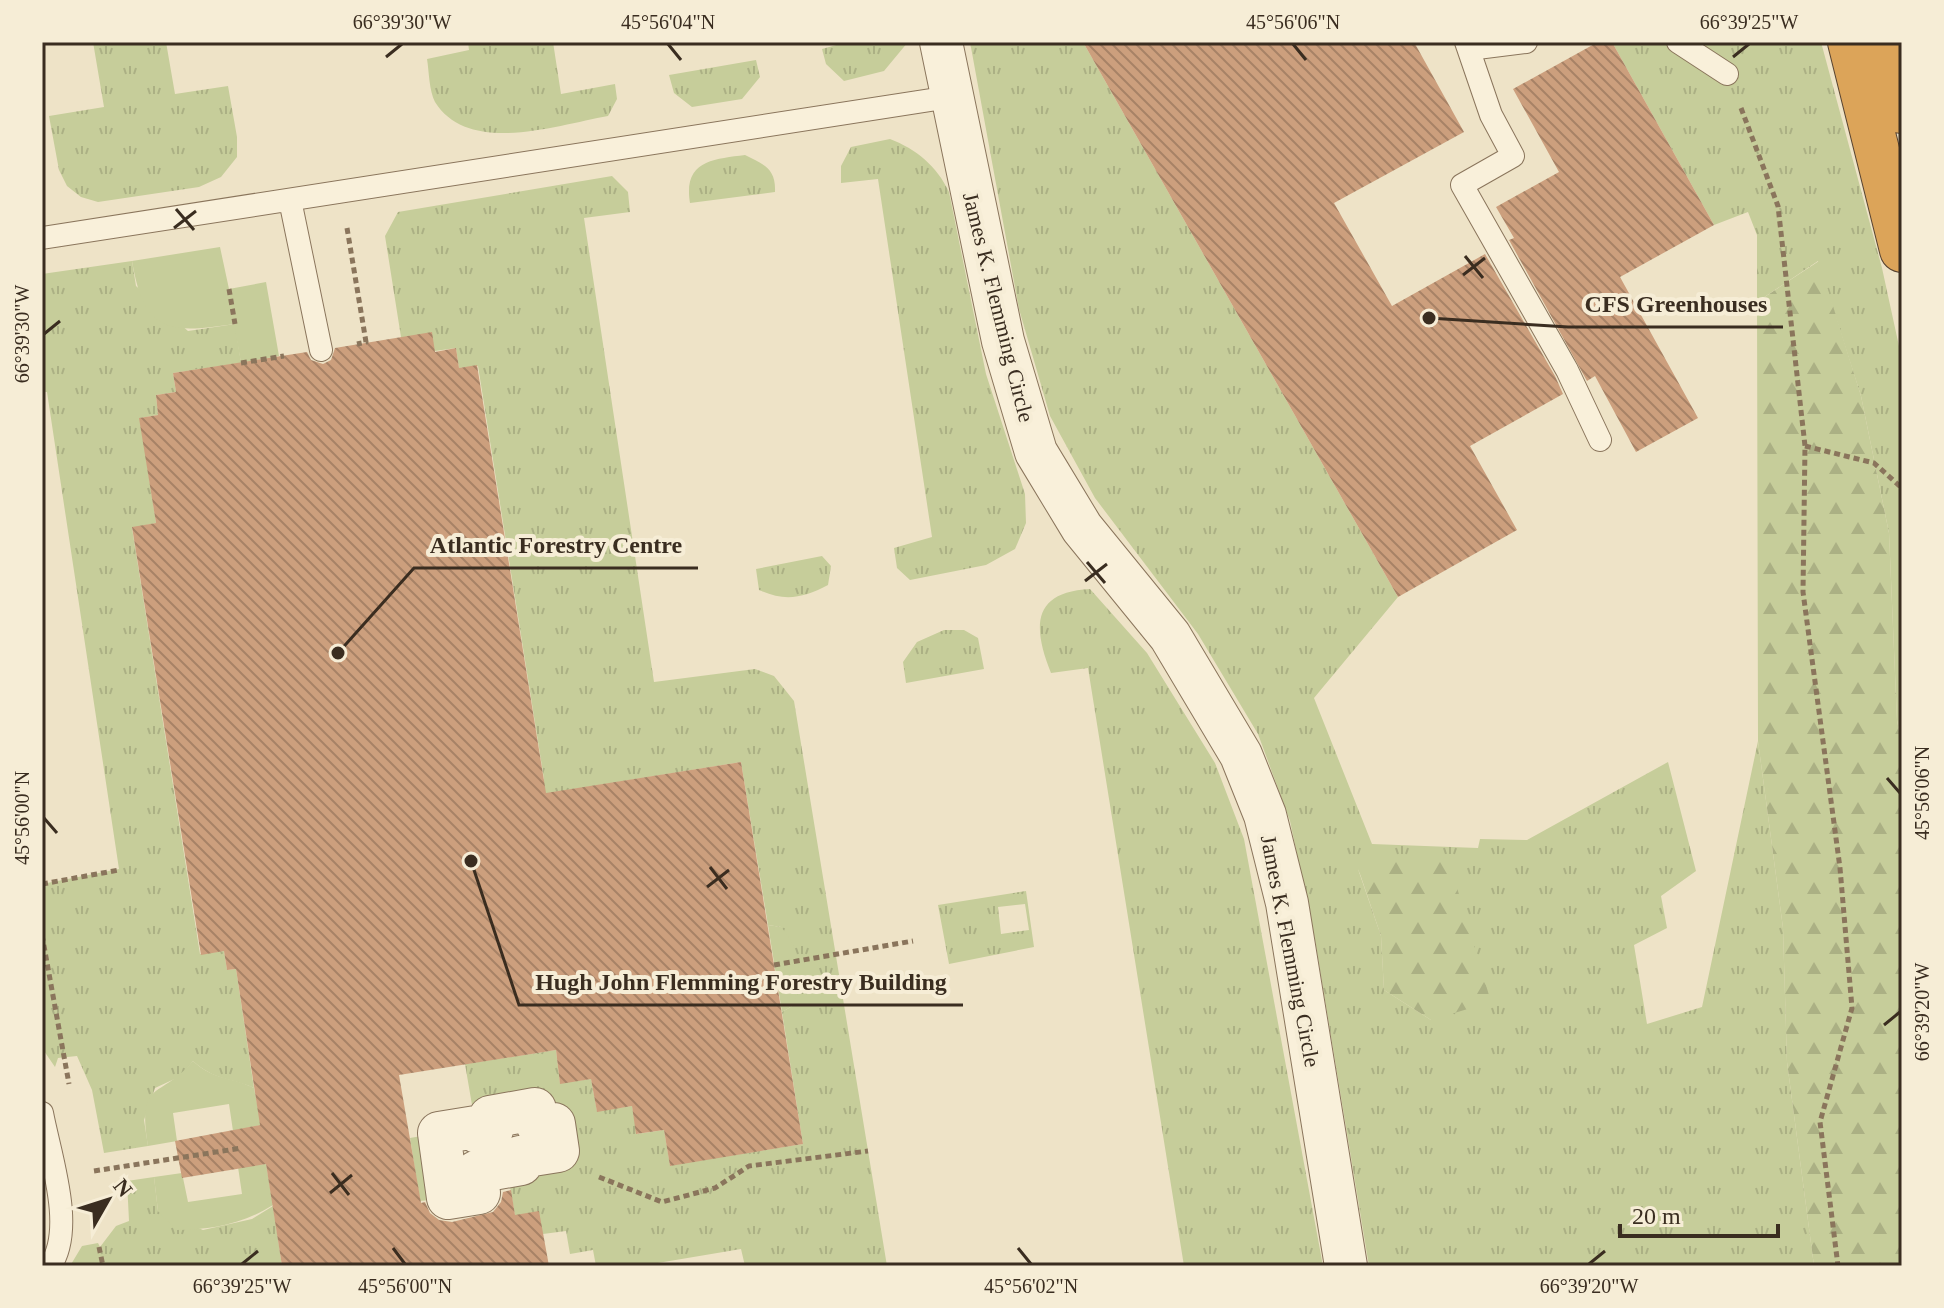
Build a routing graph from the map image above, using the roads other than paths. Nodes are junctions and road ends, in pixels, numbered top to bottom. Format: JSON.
{"nodes":[{"id":1,"x":941,"y":42,"type":"edge"},
{"id":2,"x":1526,"y":42,"type":"edge"},
{"id":3,"x":1678,"y":42,"type":"edge"},
{"id":4,"x":1850,"y":42,"type":"edge"},
{"id":5,"x":1881,"y":42,"type":"edge"},
{"id":6,"x":1468,"y":46,"type":"edge"},
{"id":7,"x":1727,"y":74,"type":"road end"},
{"id":8,"x":950,"y":97,"type":"junction"},
{"id":9,"x":1902,"y":111,"type":"edge"},
{"id":10,"x":290,"y":200,"type":"junction"},
{"id":11,"x":42,"y":238,"type":"edge"},
{"id":12,"x":1902,"y":250,"type":"edge"},
{"id":13,"x":321,"y":350,"type":"dead end"},
{"id":14,"x":1600,"y":440,"type":"dead end"},
{"id":15,"x":42,"y":1113,"type":"edge"},
{"id":16,"x":50,"y":1266,"type":"edge"},
{"id":17,"x":1346,"y":1266,"type":"edge"}],
"edges":[{"from":1,"to":8,"type":"street","name":"James K. Flemming Circle"},
{"from":2,"to":6,"type":"lane"},
{"from":3,"to":7,"type":"lane"},
{"from":4,"to":12,"type":"highway"},
{"from":5,"to":9,"type":"highway"},
{"from":6,"to":14,"type":"lane"},
{"from":8,"to":10,"type":"lane"},
{"from":8,"to":17,"type":"street","name":"James K. Flemming Circle"},
{"from":10,"to":11,"type":"lane"},
{"from":10,"to":13,"type":"lane"},
{"from":15,"to":16,"type":"lane"}]}
